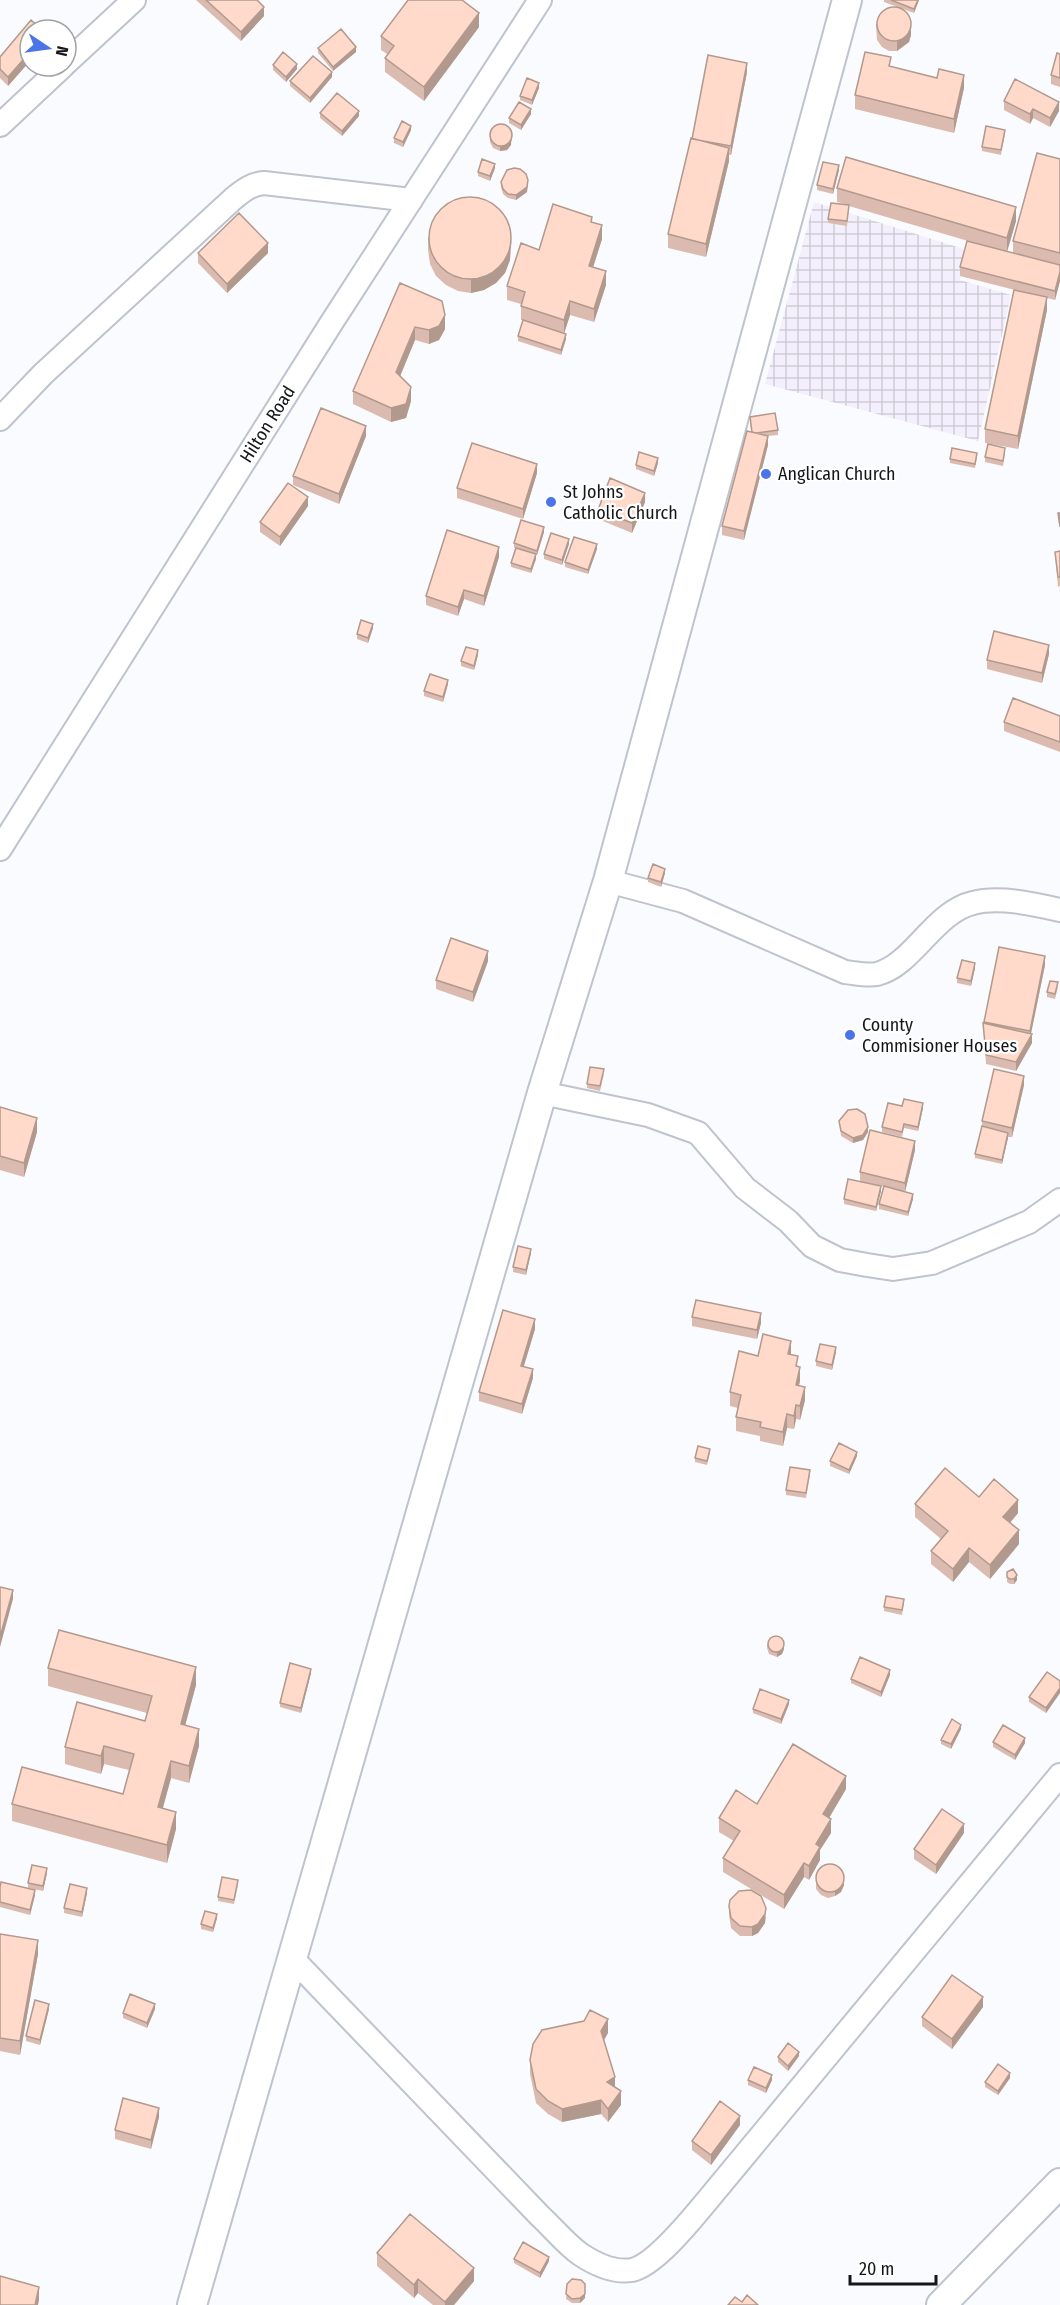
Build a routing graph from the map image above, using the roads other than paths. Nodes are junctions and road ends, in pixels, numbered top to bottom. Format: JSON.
{"nodes":[{"id":1,"x":134,"y":0,"type":"edge"},
{"id":2,"x":540,"y":0,"type":"edge"},
{"id":3,"x":848,"y":0,"type":"edge"},
{"id":4,"x":78,"y":53,"type":"edge"},
{"id":5,"x":51,"y":78,"type":"edge"},
{"id":6,"x":0,"y":125,"type":"edge"},
{"id":7,"x":411,"y":200,"type":"junction"},
{"id":8,"x":0,"y":418,"type":"edge"},
{"id":9,"x":3,"y":840,"type":"edge"},
{"id":10,"x":608,"y":881,"type":"junction"},
{"id":11,"x":1060,"y":910,"type":"edge"},
{"id":12,"x":542,"y":1093,"type":"junction"},
{"id":13,"x":1060,"y":1200,"type":"edge"},
{"id":14,"x":1060,"y":1774,"type":"edge"},
{"id":15,"x":292,"y":1958,"type":"junction"},
{"id":16,"x":1060,"y":2183,"type":"edge"},
{"id":17,"x":192,"y":2305,"type":"edge"},
{"id":18,"x":941,"y":2305,"type":"edge"}],
"edges":[{"from":1,"to":4,"type":"street"},
{"from":2,"to":7,"type":"street","name":"Hilton Road"},
{"from":3,"to":10,"type":"street"},
{"from":5,"to":6,"type":"street"},
{"from":7,"to":8,"type":"street"},
{"from":7,"to":9,"type":"street","name":"Hilton Road"},
{"from":10,"to":11,"type":"street"},
{"from":10,"to":12,"type":"street"},
{"from":12,"to":13,"type":"street"},
{"from":12,"to":15,"type":"street"},
{"from":14,"to":15,"type":"street"},
{"from":15,"to":17,"type":"street"},
{"from":16,"to":18,"type":"street"}]}
